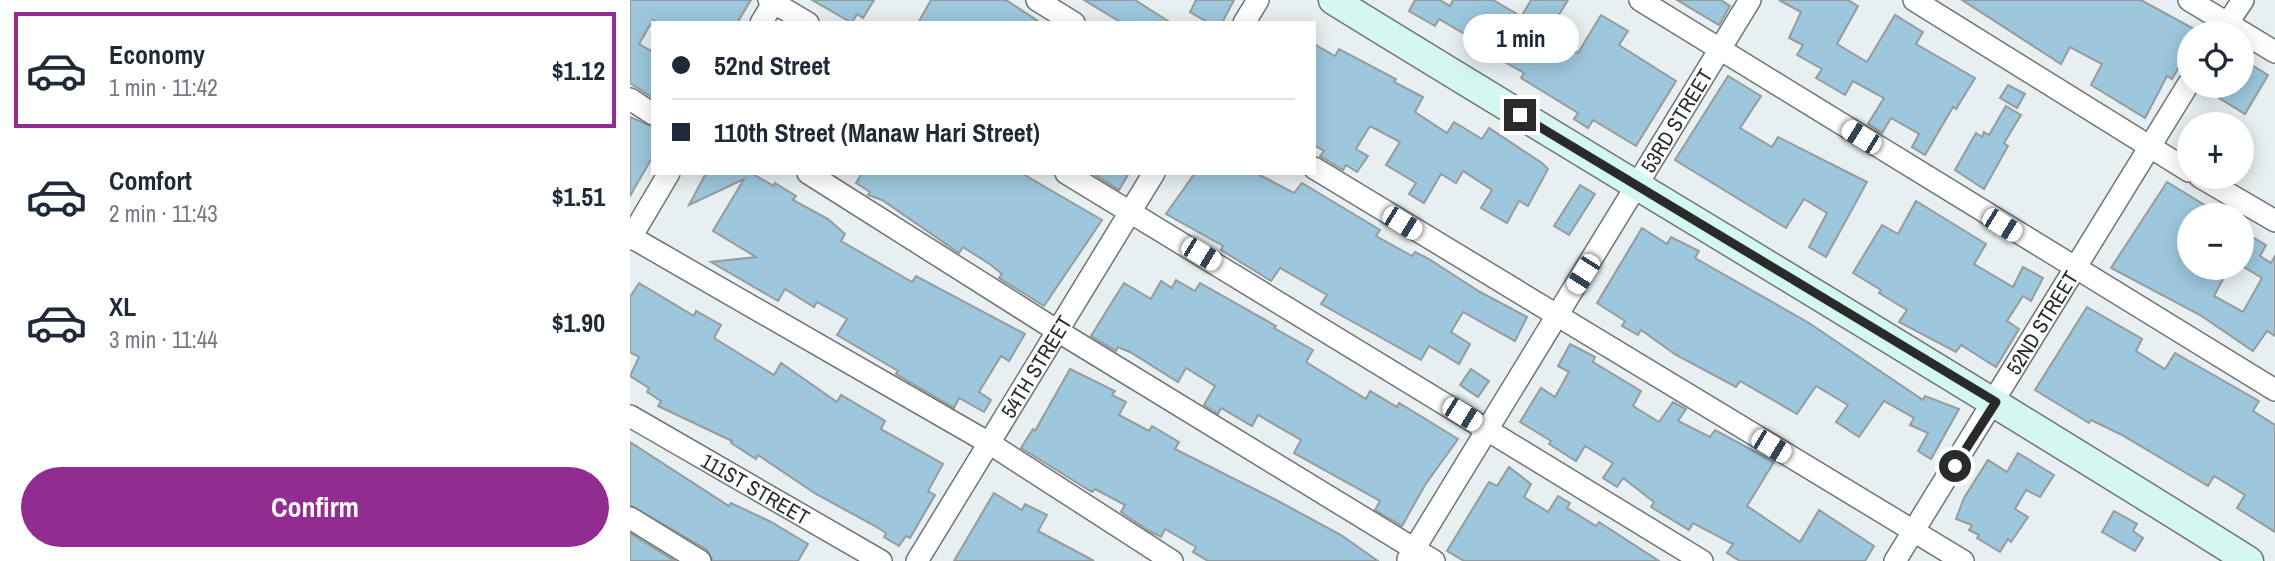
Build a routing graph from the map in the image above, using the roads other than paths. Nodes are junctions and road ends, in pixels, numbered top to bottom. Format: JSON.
{"nodes":[{"id":1,"x":1037,"y":0,"type":"edge"},
{"id":2,"x":1258,"y":0,"type":"edge"},
{"id":3,"x":1333,"y":0,"type":"edge"},
{"id":4,"x":1640,"y":0,"type":"edge"},
{"id":5,"x":1749,"y":0,"type":"edge"},
{"id":6,"x":1914,"y":0,"type":"edge"},
{"id":7,"x":2189,"y":0,"type":"edge"},
{"id":8,"x":2243,"y":0,"type":"edge"},
{"id":9,"x":773,"y":1,"type":"edge"},
{"id":10,"x":762,"y":21,"type":"edge"},
{"id":11,"x":805,"y":21,"type":"edge"},
{"id":12,"x":1071,"y":21,"type":"edge"},
{"id":13,"x":1245,"y":21,"type":"edge"},
{"id":14,"x":2214,"y":21,"type":"edge"},
{"id":15,"x":2229,"y":21,"type":"edge"},
{"id":16,"x":2254,"y":43,"type":"edge"},
{"id":17,"x":1719,"y":49,"type":"junction"},
{"id":18,"x":2275,"y":52,"type":"edge"},
{"id":19,"x":2180,"y":98,"type":"edge"},
{"id":20,"x":630,"y":99,"type":"edge"},
{"id":21,"x":651,"y":113,"type":"edge"},
{"id":22,"x":2149,"y":147,"type":"junction"},
{"id":23,"x":2177,"y":164,"type":"edge"},
{"id":24,"x":1316,"y":169,"type":"edge"},
{"id":25,"x":668,"y":175,"type":"edge"},
{"id":26,"x":811,"y":175,"type":"edge"},
{"id":27,"x":1069,"y":175,"type":"edge"},
{"id":28,"x":1153,"y":175,"type":"edge"},
{"id":29,"x":1637,"y":187,"type":"junction"},
{"id":30,"x":2220,"y":189,"type":"edge"},
{"id":31,"x":1130,"y":211,"type":"junction"},
{"id":32,"x":2275,"y":221,"type":"edge"},
{"id":33,"x":631,"y":238,"type":"edge"},
{"id":34,"x":2073,"y":269,"type":"junction"},
{"id":35,"x":1557,"y":317,"type":"junction"},
{"id":36,"x":1056,"y":330,"type":"junction"},
{"id":37,"x":2275,"y":390,"type":"edge"},
{"id":38,"x":1996,"y":402,"type":"junction"},
{"id":39,"x":630,"y":416,"type":"edge"},
{"id":40,"x":1485,"y":428,"type":"junction"},
{"id":41,"x":989,"y":443,"type":"junction"},
{"id":42,"x":630,"y":519,"type":"edge"},
{"id":43,"x":1914,"y":531,"type":"junction"},
{"id":44,"x":1410,"y":555,"type":"edge"},
{"id":45,"x":700,"y":561,"type":"edge"},
{"id":46,"x":881,"y":561,"type":"edge"},
{"id":47,"x":917,"y":561,"type":"edge"},
{"id":48,"x":1172,"y":561,"type":"edge"},
{"id":49,"x":1434,"y":561,"type":"edge"},
{"id":50,"x":1703,"y":561,"type":"edge"},
{"id":51,"x":1895,"y":561,"type":"edge"},
{"id":52,"x":1963,"y":561,"type":"edge"},
{"id":53,"x":2249,"y":561,"type":"edge"}],
"edges":[{"from":1,"to":12,"type":"street"},
{"from":2,"to":13,"type":"street"},
{"from":3,"to":29,"type":"main road"},
{"from":4,"to":17,"type":"street"},
{"from":5,"to":17,"type":"street","name":"53RD STREET"},
{"from":6,"to":22,"type":"street"},
{"from":7,"to":14,"type":"street"},
{"from":8,"to":15,"type":"street"},
{"from":9,"to":10,"type":"street"},
{"from":9,"to":11,"type":"street"},
{"from":16,"to":18,"type":"street"},
{"from":17,"to":29,"type":"street","name":"53RD STREET"},
{"from":17,"to":34,"type":"street"},
{"from":19,"to":22,"type":"street","name":"52ND STREET"},
{"from":20,"to":21,"type":"street"},
{"from":22,"to":23,"type":"street"},
{"from":22,"to":34,"type":"street","name":"52ND STREET"},
{"from":24,"to":35,"type":"street"},
{"from":25,"to":33,"type":"street"},
{"from":26,"to":36,"type":"street"},
{"from":27,"to":31,"type":"street"},
{"from":28,"to":31,"type":"street","name":"54TH STREET"},
{"from":29,"to":35,"type":"street","name":"53RD STREET"},
{"from":29,"to":38,"type":"main road"},
{"from":30,"to":32,"type":"street"},
{"from":31,"to":36,"type":"street","name":"54TH STREET"},
{"from":31,"to":40,"type":"street"},
{"from":33,"to":41,"type":"street"},
{"from":34,"to":37,"type":"street"},
{"from":34,"to":38,"type":"street","name":"52ND STREET"},
{"from":35,"to":40,"type":"street","name":"53RD STREET"},
{"from":35,"to":43,"type":"street"},
{"from":36,"to":41,"type":"street","name":"54TH STREET"},
{"from":36,"to":44,"type":"street"},
{"from":38,"to":43,"type":"street","name":"52ND STREET"},
{"from":38,"to":53,"type":"main road"},
{"from":39,"to":46,"type":"street","name":"111ST STREET"},
{"from":40,"to":44,"type":"street","name":"53RD STREET"},
{"from":40,"to":50,"type":"street"},
{"from":41,"to":47,"type":"street","name":"54TH STREET"},
{"from":41,"to":48,"type":"street"},
{"from":42,"to":45,"type":"street"},
{"from":43,"to":51,"type":"street","name":"52ND STREET"},
{"from":43,"to":52,"type":"street"},
{"from":44,"to":49,"type":"street"}]}
